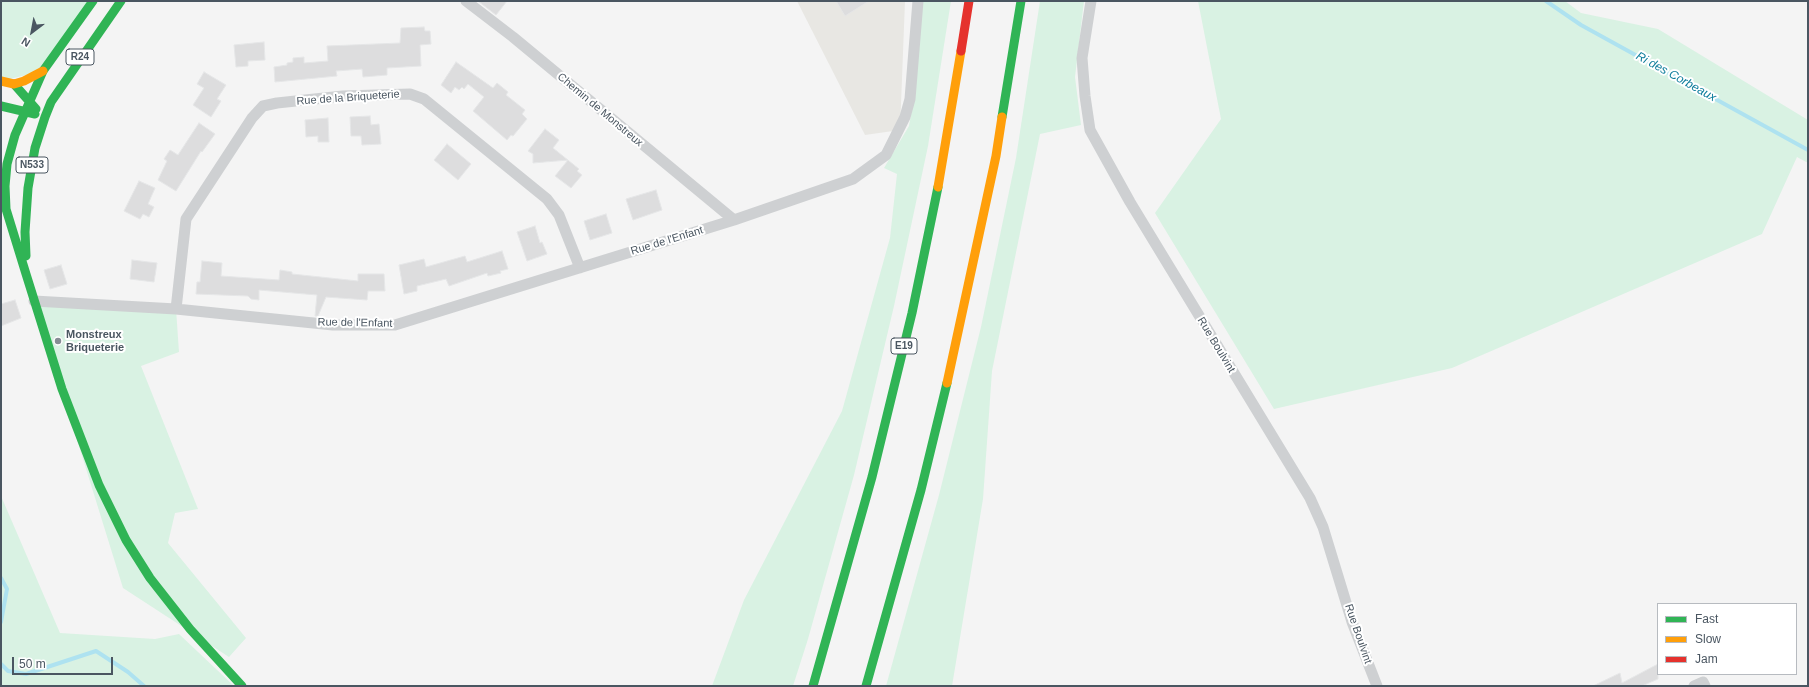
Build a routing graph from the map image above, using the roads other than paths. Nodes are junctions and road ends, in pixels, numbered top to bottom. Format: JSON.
{"nodes":[{"id":1,"x":93,"y":1,"type":"edge"},
{"id":2,"x":121,"y":1,"type":"edge"},
{"id":3,"x":466,"y":1,"type":"edge"},
{"id":4,"x":918,"y":1,"type":"edge"},
{"id":5,"x":969,"y":1,"type":"edge"},
{"id":6,"x":1021,"y":1,"type":"edge"},
{"id":7,"x":1091,"y":1,"type":"edge"},
{"id":8,"x":42,"y":71,"type":"junction"},
{"id":9,"x":1,"y":81,"type":"edge"},
{"id":10,"x":14,"y":84,"type":"junction"},
{"id":11,"x":1,"y":106,"type":"edge"},
{"id":12,"x":27,"y":106,"type":"junction"},
{"id":13,"x":45,"y":117,"type":"junction"},
{"id":14,"x":1,"y":145,"type":"edge"},
{"id":15,"x":7,"y":164,"type":"junction"},
{"id":16,"x":734,"y":220,"type":"junction"},
{"id":17,"x":580,"y":268,"type":"junction"},
{"id":18,"x":26,"y":274,"type":"junction"},
{"id":19,"x":34,"y":301,"type":"junction"},
{"id":20,"x":176,"y":309,"type":"junction"},
{"id":21,"x":242,"y":686,"type":"edge"},
{"id":22,"x":813,"y":686,"type":"edge"},
{"id":23,"x":866,"y":686,"type":"edge"},
{"id":24,"x":1376,"y":686,"type":"edge"},
{"id":25,"x":1694,"y":686,"type":"edge"},
{"id":26,"x":1705,"y":686,"type":"edge"}],
"edges":[{"from":1,"to":8,"type":"main road","number":"R24"},
{"from":2,"to":13,"type":"main road","number":"R24"},
{"from":3,"to":16,"type":"street","name":"Chemin de Monstreux"},
{"from":4,"to":16,"type":"street","name":"Rue de l'Enfant"},
{"from":5,"to":22,"type":"main road","number":"E19"},
{"from":6,"to":23,"type":"main road"},
{"from":7,"to":24,"type":"street","name":"Rue Boulvint"},
{"from":8,"to":10,"type":"main road"},
{"from":8,"to":12,"type":"main road","number":"R24"},
{"from":9,"to":10,"type":"main road"},
{"from":10,"to":12,"type":"main road"},
{"from":11,"to":12,"type":"main road"},
{"from":12,"to":13,"type":"main road"},
{"from":12,"to":15,"type":"main road","number":"N533"},
{"from":13,"to":18,"type":"main road","number":"N533"},
{"from":14,"to":15,"type":"main road"},
{"from":15,"to":18,"type":"main road","number":"N533"},
{"from":16,"to":17,"type":"street","name":"Rue de l'Enfant"},
{"from":17,"to":20,"type":"street","name":"Rue de l'Enfant"},
{"from":17,"to":20,"type":"street","name":"Rue de la Briqueterie"},
{"from":18,"to":19,"type":"main road","number":"N533"},
{"from":19,"to":20,"type":"street","name":"Rue de l'Enfant"},
{"from":19,"to":21,"type":"main road","number":"N533"},
{"from":25,"to":26,"type":"street"}]}
